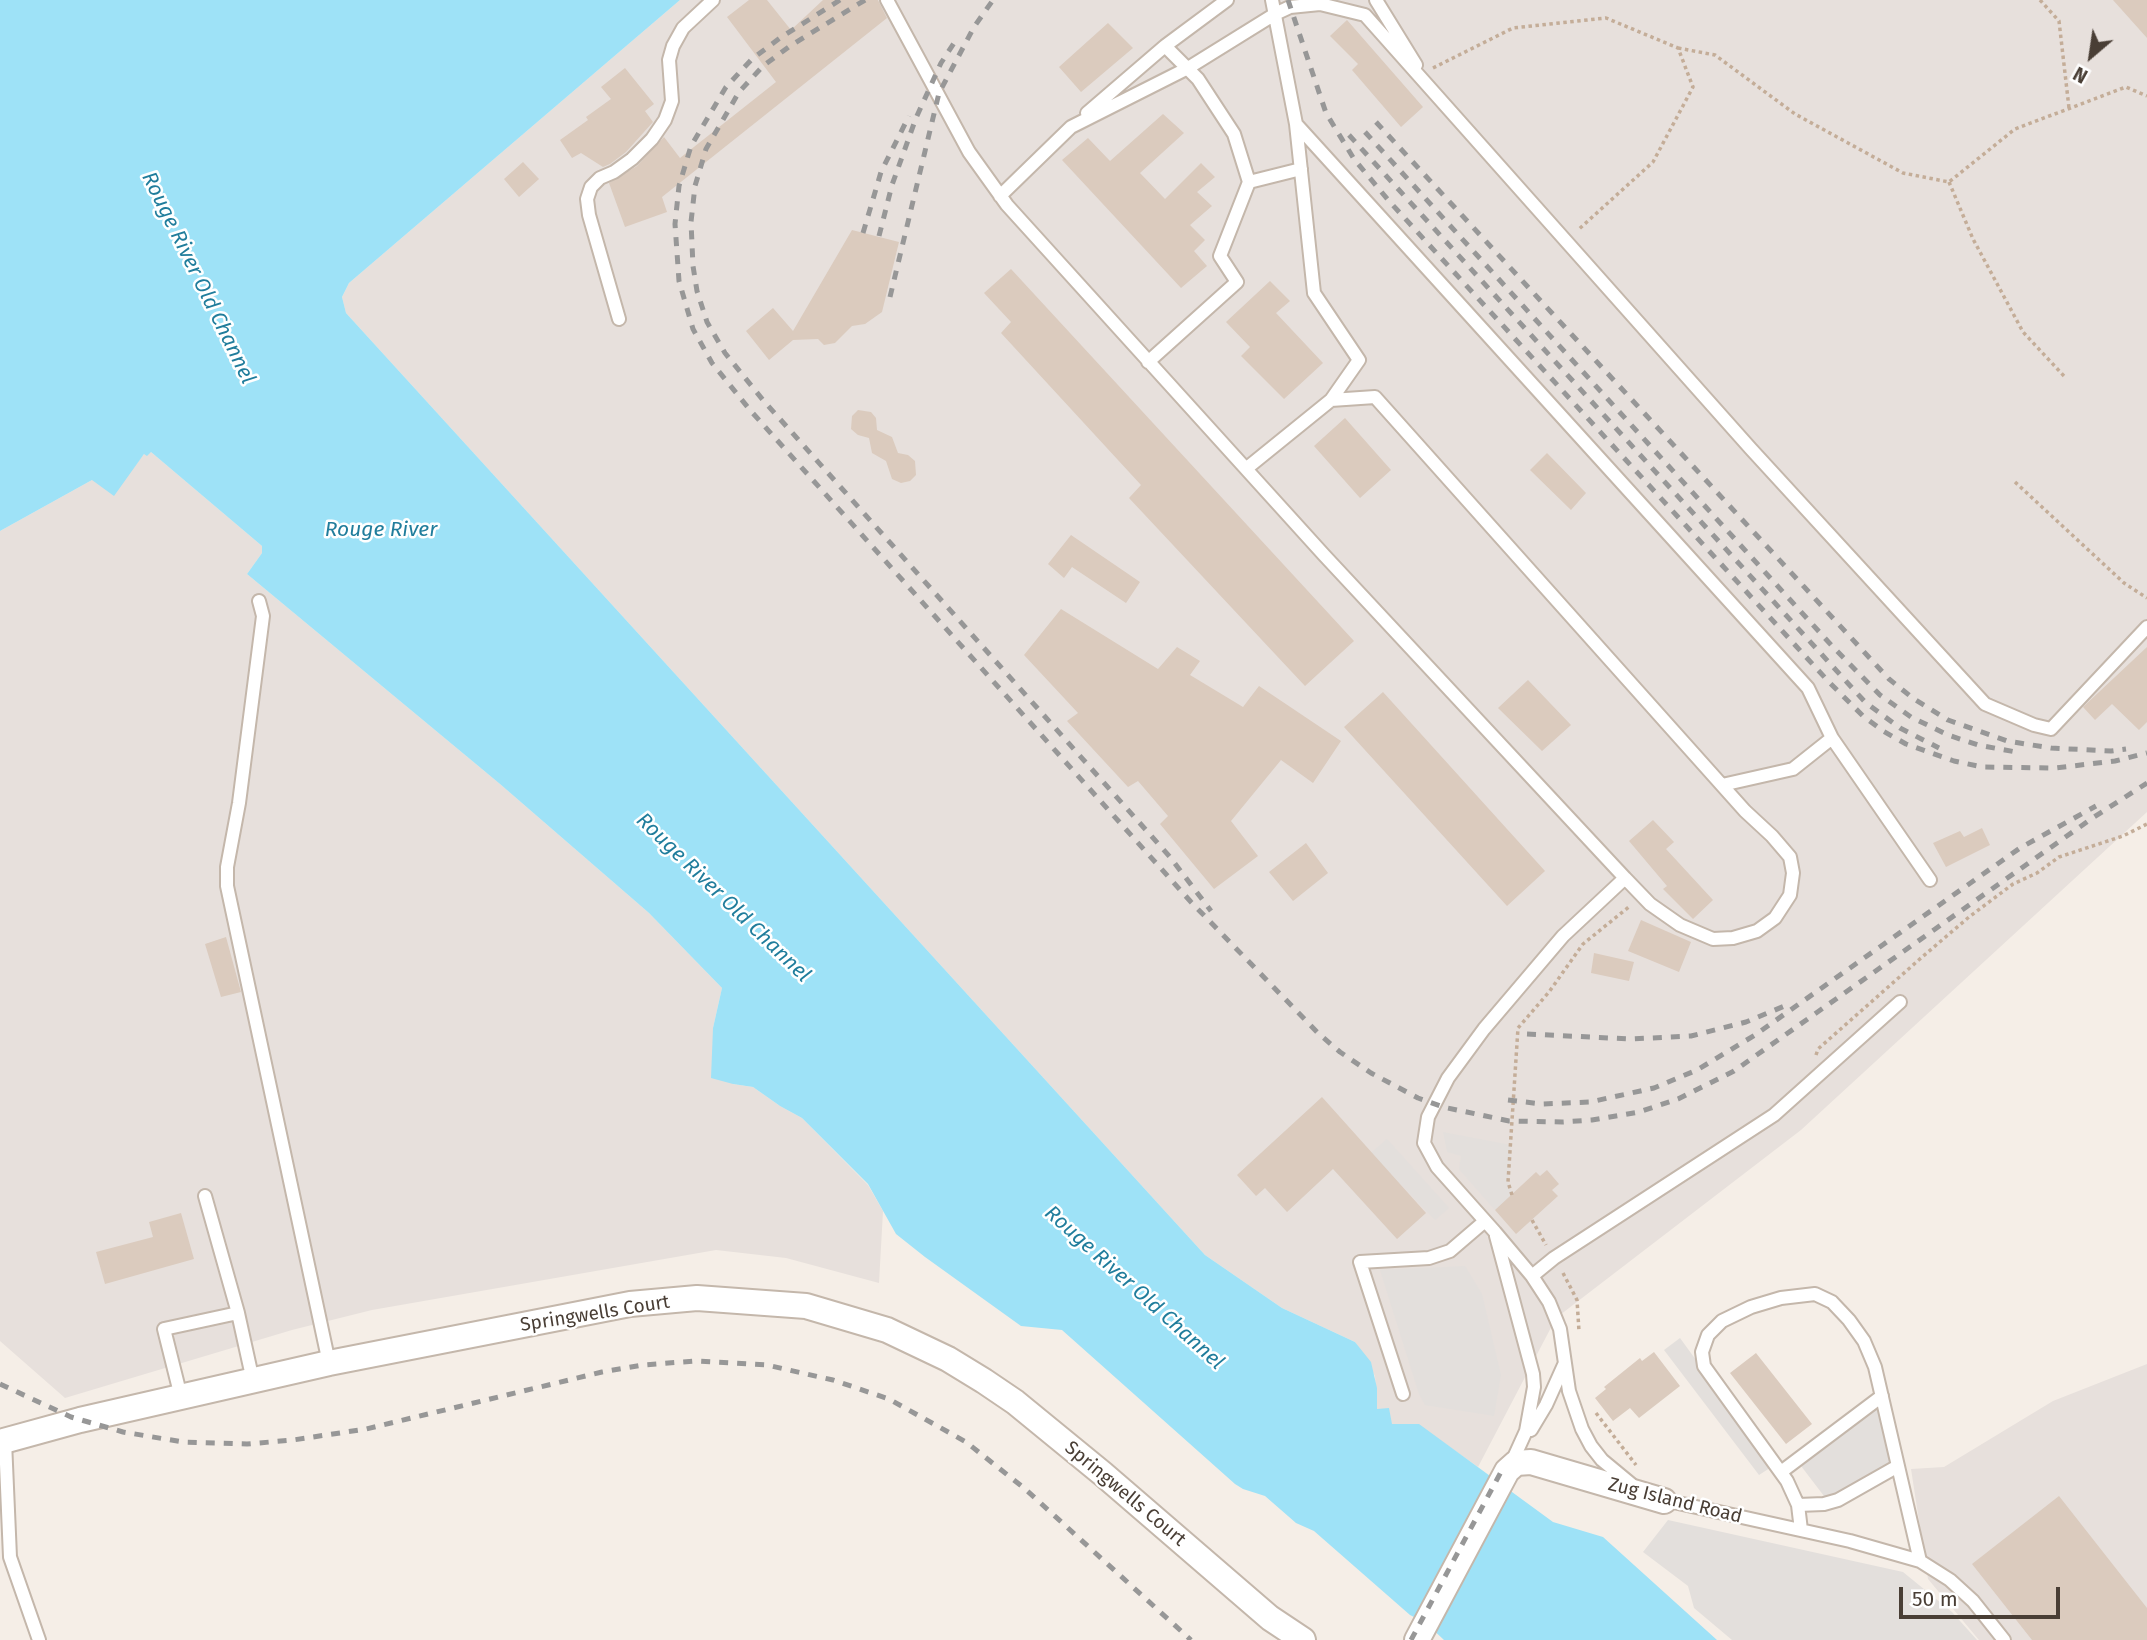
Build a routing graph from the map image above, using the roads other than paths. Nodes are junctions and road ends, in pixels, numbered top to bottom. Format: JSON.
{"nodes":[{"id":1,"x":713,"y":0,"type":"edge"},
{"id":2,"x":887,"y":0,"type":"edge"},
{"id":3,"x":1227,"y":0,"type":"edge"},
{"id":4,"x":1272,"y":0,"type":"edge"},
{"id":5,"x":1376,"y":0,"type":"edge"},
{"id":6,"x":1294,"y":4,"type":"edge"},
{"id":7,"x":1275,"y":14,"type":"junction"},
{"id":8,"x":1165,"y":46,"type":"junction"},
{"id":9,"x":1188,"y":68,"type":"junction"},
{"id":10,"x":1430,"y":89,"type":"junction"},
{"id":11,"x":1296,"y":124,"type":"junction"},
{"id":12,"x":1071,"y":127,"type":"junction"},
{"id":13,"x":1301,"y":169,"type":"junction"},
{"id":14,"x":1250,"y":182,"type":"junction"},
{"id":15,"x":1000,"y":196,"type":"junction"},
{"id":16,"x":619,"y":319,"type":"dead end"},
{"id":17,"x":1148,"y":362,"type":"junction"},
{"id":18,"x":1331,"y":400,"type":"junction"},
{"id":19,"x":1247,"y":468,"type":"junction"},
{"id":20,"x":259,"y":601,"type":"dead end"},
{"id":21,"x":2147,"y":627,"type":"edge"},
{"id":22,"x":1832,"y":738,"type":"junction"},
{"id":23,"x":1722,"y":785,"type":"junction"},
{"id":24,"x":1625,"y":878,"type":"junction"},
{"id":25,"x":1930,"y":880,"type":"dead end"},
{"id":26,"x":1900,"y":1002,"type":"dead end"},
{"id":27,"x":205,"y":1196,"type":"dead end"},
{"id":28,"x":1485,"y":1221,"type":"junction"},
{"id":29,"x":1495,"y":1232,"type":"junction"},
{"id":30,"x":1532,"y":1276,"type":"junction"},
{"id":31,"x":238,"y":1313,"type":"junction"},
{"id":32,"x":1565,"y":1362,"type":"junction"},
{"id":33,"x":329,"y":1363,"type":"junction"},
{"id":34,"x":253,"y":1381,"type":"junction"},
{"id":35,"x":1403,"y":1394,"type":"dead end"},
{"id":36,"x":1882,"y":1396,"type":"junction"},
{"id":37,"x":181,"y":1397,"type":"junction"},
{"id":38,"x":3,"y":1441,"type":"edge"},
{"id":39,"x":1511,"y":1464,"type":"junction"},
{"id":40,"x":1898,"y":1466,"type":"junction"},
{"id":41,"x":1781,"y":1472,"type":"junction"},
{"id":42,"x":1664,"y":1500,"type":"junction"},
{"id":43,"x":1798,"y":1505,"type":"junction"},
{"id":44,"x":1801,"y":1530,"type":"junction"},
{"id":45,"x":1920,"y":1561,"type":"junction"},
{"id":46,"x":39,"y":1640,"type":"edge"},
{"id":47,"x":1303,"y":1640,"type":"edge"},
{"id":48,"x":1417,"y":1640,"type":"edge"},
{"id":49,"x":2004,"y":1640,"type":"edge"}],
"edges":[{"from":1,"to":16,"type":"lane"},
{"from":2,"to":15,"type":"lane"},
{"from":3,"to":8,"type":"lane"},
{"from":4,"to":7,"type":"lane"},
{"from":5,"to":10,"type":"lane"},
{"from":6,"to":7,"type":"lane"},
{"from":6,"to":10,"type":"lane"},
{"from":7,"to":9,"type":"lane"},
{"from":7,"to":11,"type":"lane"},
{"from":8,"to":9,"type":"lane"},
{"from":8,"to":12,"type":"lane"},
{"from":9,"to":12,"type":"lane"},
{"from":9,"to":14,"type":"lane"},
{"from":10,"to":21,"type":"lane"},
{"from":11,"to":13,"type":"lane"},
{"from":11,"to":22,"type":"lane"},
{"from":12,"to":15,"type":"lane"},
{"from":13,"to":14,"type":"lane"},
{"from":13,"to":18,"type":"lane"},
{"from":14,"to":17,"type":"lane"},
{"from":15,"to":17,"type":"lane"},
{"from":17,"to":19,"type":"lane"},
{"from":18,"to":19,"type":"lane"},
{"from":18,"to":23,"type":"lane"},
{"from":19,"to":24,"type":"lane"},
{"from":20,"to":33,"type":"lane"},
{"from":22,"to":23,"type":"lane"},
{"from":22,"to":25,"type":"lane"},
{"from":23,"to":24,"type":"lane"},
{"from":24,"to":28,"type":"lane"},
{"from":26,"to":30,"type":"lane"},
{"from":27,"to":31,"type":"lane"},
{"from":28,"to":29,"type":"lane"},
{"from":28,"to":35,"type":"lane"},
{"from":29,"to":30,"type":"lane"},
{"from":29,"to":39,"type":"lane"},
{"from":30,"to":32,"type":"lane"},
{"from":31,"to":34,"type":"lane"},
{"from":31,"to":37,"type":"lane"},
{"from":32,"to":39,"type":"lane"},
{"from":32,"to":42,"type":"lane"},
{"from":33,"to":34,"type":"street","name":"Springwells Court"},
{"from":33,"to":47,"type":"street","name":"Springwells Court"},
{"from":34,"to":37,"type":"street","name":"Springwells Court"},
{"from":36,"to":40,"type":"lane"},
{"from":36,"to":41,"type":"lane"},
{"from":36,"to":41,"type":"lane"},
{"from":37,"to":38,"type":"street","name":"Springwells Court"},
{"from":38,"to":46,"type":"lane"},
{"from":39,"to":42,"type":"street","name":"Zug Island Road"},
{"from":39,"to":48,"type":"street"},
{"from":40,"to":43,"type":"lane"},
{"from":40,"to":45,"type":"lane"},
{"from":41,"to":43,"type":"lane"},
{"from":42,"to":44,"type":"lane","name":"Zug Island Road"},
{"from":43,"to":44,"type":"lane"},
{"from":44,"to":45,"type":"lane","name":"Zug Island Road"},
{"from":45,"to":49,"type":"lane","name":"Zug Island Road"}]}
